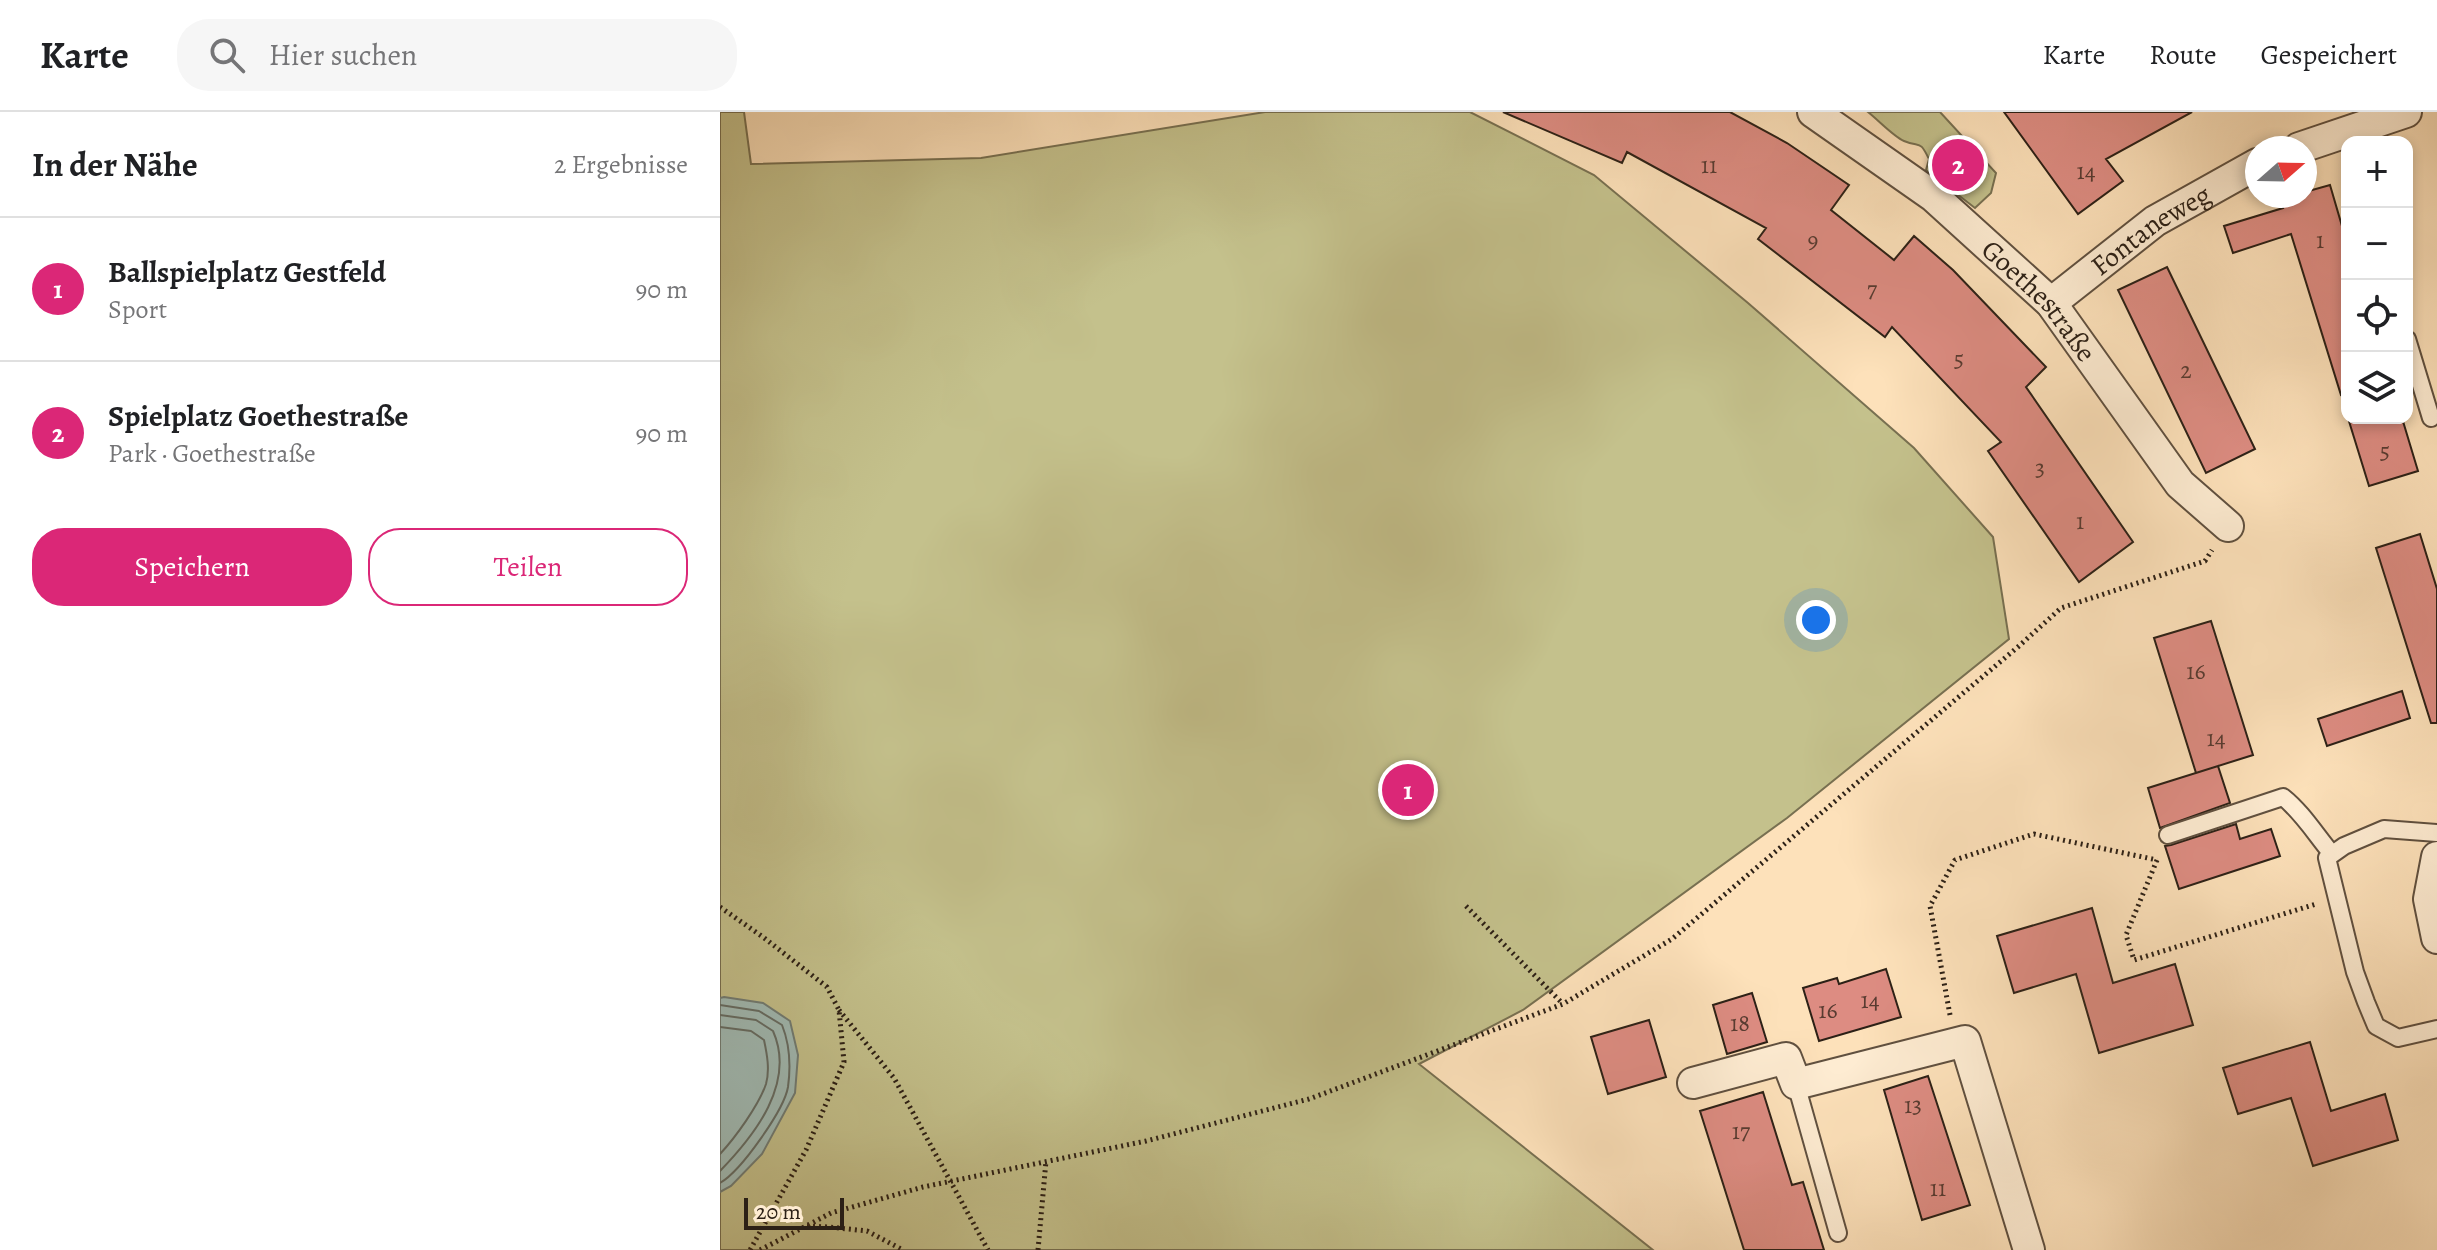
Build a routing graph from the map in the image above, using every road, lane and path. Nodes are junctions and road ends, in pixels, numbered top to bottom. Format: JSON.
{"nodes":[{"id":1,"x":1813,"y":112,"type":"edge"},
{"id":2,"x":2406,"y":112,"type":"edge"},
{"id":3,"x":2352,"y":136,"type":"edge"},
{"id":4,"x":2341,"y":140,"type":"edge"},
{"id":5,"x":2317,"y":144,"type":"edge"},
{"id":6,"x":2245,"y":171,"type":"edge"},
{"id":7,"x":2051,"y":303,"type":"junction"},
{"id":8,"x":2411,"y":352,"type":"edge"},
{"id":9,"x":2431,"y":418,"type":"dead end"},
{"id":10,"x":2228,"y":526,"type":"joint"},
{"id":11,"x":2437,"y":833,"type":"edge"},
{"id":12,"x":2168,"y":835,"type":"joint"},
{"id":13,"x":2332,"y":854,"type":"junction"},
{"id":14,"x":2437,"y":857,"type":"edge"},
{"id":15,"x":2157,"y":860,"type":"junction"},
{"id":16,"x":2336,"y":898,"type":"junction"},
{"id":17,"x":1466,"y":906,"type":"dead end"},
{"id":18,"x":720,"y":908,"type":"edge"},
{"id":19,"x":2437,"y":938,"type":"edge"},
{"id":20,"x":1563,"y":1004,"type":"junction"},
{"id":21,"x":839,"y":1010,"type":"junction"},
{"id":22,"x":2437,"y":1029,"type":"edge"},
{"id":23,"x":1955,"y":1043,"type":"junction"},
{"id":24,"x":1693,"y":1083,"type":"dead end"},
{"id":25,"x":1796,"y":1084,"type":"junction"},
{"id":26,"x":1046,"y":1161,"type":"junction"},
{"id":27,"x":950,"y":1182,"type":"junction"},
{"id":28,"x":806,"y":1226,"type":"junction"},
{"id":29,"x":1838,"y":1233,"type":"dead end"},
{"id":30,"x":750,"y":1250,"type":"edge"},
{"id":31,"x":760,"y":1250,"type":"edge"},
{"id":32,"x":903,"y":1250,"type":"edge"},
{"id":33,"x":988,"y":1250,"type":"edge"},
{"id":34,"x":1038,"y":1250,"type":"edge"},
{"id":35,"x":2029,"y":1250,"type":"edge"}],
"edges":[{"from":1,"to":7,"type":"street","name":"Goethestraße"},
{"from":2,"to":3,"type":"street"},
{"from":4,"to":5,"type":"street"},
{"from":6,"to":7,"type":"street","name":"Fontaneweg"},
{"from":7,"to":10,"type":"street","name":"Goethestraße"},
{"from":8,"to":9,"type":"lane"},
{"from":10,"to":20,"type":"path"},
{"from":11,"to":13,"type":"lane"},
{"from":12,"to":13,"type":"lane"},
{"from":12,"to":15,"type":"path"},
{"from":13,"to":16,"type":"lane"},
{"from":14,"to":19,"type":"street"},
{"from":15,"to":16,"type":"path"},
{"from":15,"to":23,"type":"path"},
{"from":16,"to":22,"type":"lane"},
{"from":17,"to":20,"type":"path"},
{"from":18,"to":21,"type":"path"},
{"from":20,"to":26,"type":"path"},
{"from":21,"to":27,"type":"path"},
{"from":21,"to":30,"type":"path"},
{"from":23,"to":25,"type":"street"},
{"from":23,"to":35,"type":"street"},
{"from":24,"to":25,"type":"street"},
{"from":25,"to":29,"type":"lane"},
{"from":26,"to":27,"type":"path"},
{"from":26,"to":34,"type":"path"},
{"from":27,"to":28,"type":"path"},
{"from":27,"to":33,"type":"path"},
{"from":28,"to":31,"type":"path"},
{"from":28,"to":32,"type":"path"}]}
